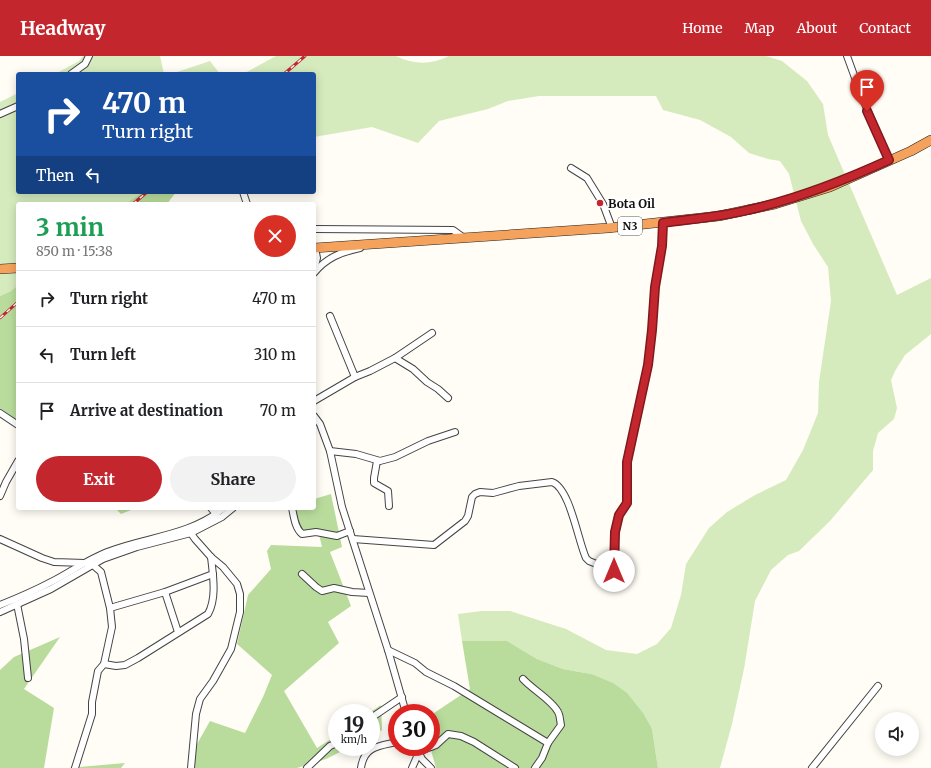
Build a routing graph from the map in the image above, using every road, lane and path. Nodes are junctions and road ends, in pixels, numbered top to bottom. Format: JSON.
{"nodes":[{"id":1,"x":89,"y":56,"type":"edge"},
{"id":2,"x":847,"y":56,"type":"edge"},
{"id":3,"x":74,"y":72,"type":"edge"},
{"id":4,"x":16,"y":107,"type":"edge"},
{"id":5,"x":0,"y":114,"type":"edge"},
{"id":6,"x":931,"y":140,"type":"edge"},
{"id":7,"x":889,"y":160,"type":"junction"},
{"id":8,"x":570,"y":168,"type":"dead end"},
{"id":9,"x":663,"y":223,"type":"junction"},
{"id":10,"x":612,"y":228,"type":"junction"},
{"id":11,"x":316,"y":229,"type":"edge"},
{"id":12,"x":464,"y":238,"type":"junction"},
{"id":13,"x":394,"y":243,"type":"junction"},
{"id":14,"x":316,"y":249,"type":"edge"},
{"id":15,"x":16,"y":268,"type":"edge"},
{"id":16,"x":0,"y":269,"type":"edge"},
{"id":17,"x":316,"y":271,"type":"edge"},
{"id":18,"x":330,"y":316,"type":"dead end"},
{"id":19,"x":432,"y":333,"type":"dead end"},
{"id":20,"x":395,"y":358,"type":"junction"},
{"id":21,"x":355,"y":377,"type":"junction"},
{"id":22,"x":448,"y":398,"type":"dead end"},
{"id":23,"x":316,"y":400,"type":"edge"},
{"id":24,"x":0,"y":413,"type":"edge"},
{"id":25,"x":316,"y":419,"type":"edge"},
{"id":26,"x":16,"y":424,"type":"edge"},
{"id":27,"x":455,"y":432,"type":"dead end"},
{"id":28,"x":330,"y":451,"type":"junction"},
{"id":29,"x":377,"y":461,"type":"junction"},
{"id":30,"x":16,"y":464,"type":"edge"},
{"id":31,"x":0,"y":496,"type":"edge"},
{"id":32,"x":389,"y":506,"type":"dead end"},
{"id":33,"x":213,"y":510,"type":"edge"},
{"id":34,"x":221,"y":510,"type":"edge"},
{"id":35,"x":231,"y":510,"type":"edge"},
{"id":36,"x":293,"y":510,"type":"edge"},
{"id":37,"x":216,"y":514,"type":"junction"},
{"id":38,"x":190,"y":531,"type":"junction"},
{"id":39,"x":350,"y":531,"type":"junction"},
{"id":40,"x":0,"y":539,"type":"edge"},
{"id":41,"x":353,"y":540,"type":"junction"},
{"id":42,"x":211,"y":557,"type":"junction"},
{"id":43,"x":85,"y":563,"type":"junction"},
{"id":44,"x":93,"y":565,"type":"junction"},
{"id":45,"x":213,"y":574,"type":"junction"},
{"id":46,"x":302,"y":574,"type":"dead end"},
{"id":47,"x":165,"y":592,"type":"junction"},
{"id":48,"x":369,"y":593,"type":"junction"},
{"id":49,"x":17,"y":604,"type":"junction"},
{"id":50,"x":0,"y":605,"type":"edge"},
{"id":51,"x":110,"y":608,"type":"junction"},
{"id":52,"x":0,"y":612,"type":"edge"},
{"id":53,"x":178,"y":632,"type":"junction"},
{"id":54,"x":388,"y":650,"type":"junction"},
{"id":55,"x":104,"y":664,"type":"junction"},
{"id":56,"x":28,"y":678,"type":"dead end"},
{"id":57,"x":523,"y":679,"type":"dead end"},
{"id":58,"x":878,"y":686,"type":"dead end"},
{"id":59,"x":402,"y":698,"type":"junction"},
{"id":60,"x":404,"y":704,"type":"edge"},
{"id":61,"x":380,"y":712,"type":"edge"},
{"id":62,"x":440,"y":741,"type":"edge"},
{"id":63,"x":548,"y":743,"type":"junction"},
{"id":64,"x":388,"y":744,"type":"edge"},
{"id":65,"x":328,"y":748,"type":"edge"},
{"id":66,"x":415,"y":756,"type":"edge"},
{"id":67,"x":420,"y":756,"type":"edge"},
{"id":68,"x":75,"y":768,"type":"edge"},
{"id":69,"x":191,"y":768,"type":"edge"},
{"id":70,"x":307,"y":768,"type":"edge"},
{"id":71,"x":362,"y":768,"type":"edge"},
{"id":72,"x":412,"y":768,"type":"edge"},
{"id":73,"x":431,"y":768,"type":"edge"},
{"id":74,"x":515,"y":768,"type":"edge"},
{"id":75,"x":535,"y":768,"type":"edge"},
{"id":76,"x":812,"y":768,"type":"edge"}],
"edges":[{"from":1,"to":3,"type":"street"},
{"from":2,"to":7,"type":"street"},
{"from":4,"to":5,"type":"street"},
{"from":6,"to":7,"type":"highway","number":"N3"},
{"from":7,"to":9,"type":"highway","number":"N3"},
{"from":8,"to":10,"type":"street"},
{"from":9,"to":10,"type":"highway","number":"N3"},
{"from":9,"to":41,"type":"street"},
{"from":10,"to":12,"type":"highway","number":"N3"},
{"from":11,"to":12,"type":"street"},
{"from":12,"to":13,"type":"highway","number":"N3"},
{"from":13,"to":14,"type":"highway","number":"N3"},
{"from":13,"to":17,"type":"street"},
{"from":15,"to":16,"type":"highway"},
{"from":18,"to":21,"type":"street"},
{"from":19,"to":20,"type":"street"},
{"from":20,"to":21,"type":"street"},
{"from":20,"to":22,"type":"street"},
{"from":21,"to":23,"type":"street"},
{"from":24,"to":26,"type":"street"},
{"from":25,"to":28,"type":"street"},
{"from":27,"to":29,"type":"street"},
{"from":28,"to":29,"type":"street"},
{"from":28,"to":39,"type":"street"},
{"from":29,"to":32,"type":"street"},
{"from":30,"to":31,"type":"street"},
{"from":33,"to":37,"type":"street"},
{"from":34,"to":37,"type":"street"},
{"from":35,"to":38,"type":"street"},
{"from":36,"to":39,"type":"street"},
{"from":37,"to":38,"type":"street"},
{"from":38,"to":42,"type":"street"},
{"from":38,"to":43,"type":"street"},
{"from":38,"to":44,"type":"street"},
{"from":39,"to":41,"type":"street"},
{"from":40,"to":43,"type":"street"},
{"from":41,"to":48,"type":"street"},
{"from":42,"to":45,"type":"street"},
{"from":42,"to":69,"type":"street"},
{"from":43,"to":44,"type":"street"},
{"from":43,"to":50,"type":"street"},
{"from":44,"to":49,"type":"street"},
{"from":44,"to":51,"type":"street"},
{"from":45,"to":47,"type":"street"},
{"from":45,"to":53,"type":"street"},
{"from":46,"to":48,"type":"street"},
{"from":47,"to":51,"type":"street"},
{"from":47,"to":53,"type":"street"},
{"from":48,"to":54,"type":"street"},
{"from":49,"to":52,"type":"street"},
{"from":49,"to":56,"type":"street"},
{"from":51,"to":55,"type":"street"},
{"from":53,"to":55,"type":"street"},
{"from":54,"to":59,"type":"street"},
{"from":54,"to":63,"type":"street"},
{"from":55,"to":68,"type":"street"},
{"from":57,"to":63,"type":"street"},
{"from":58,"to":76,"type":"street"},
{"from":59,"to":60,"type":"street"},
{"from":59,"to":61,"type":"street"},
{"from":62,"to":74,"type":"street"},
{"from":63,"to":75,"type":"street"},
{"from":64,"to":71,"type":"street"},
{"from":65,"to":70,"type":"street"},
{"from":66,"to":72,"type":"street"},
{"from":67,"to":73,"type":"street"}]}
